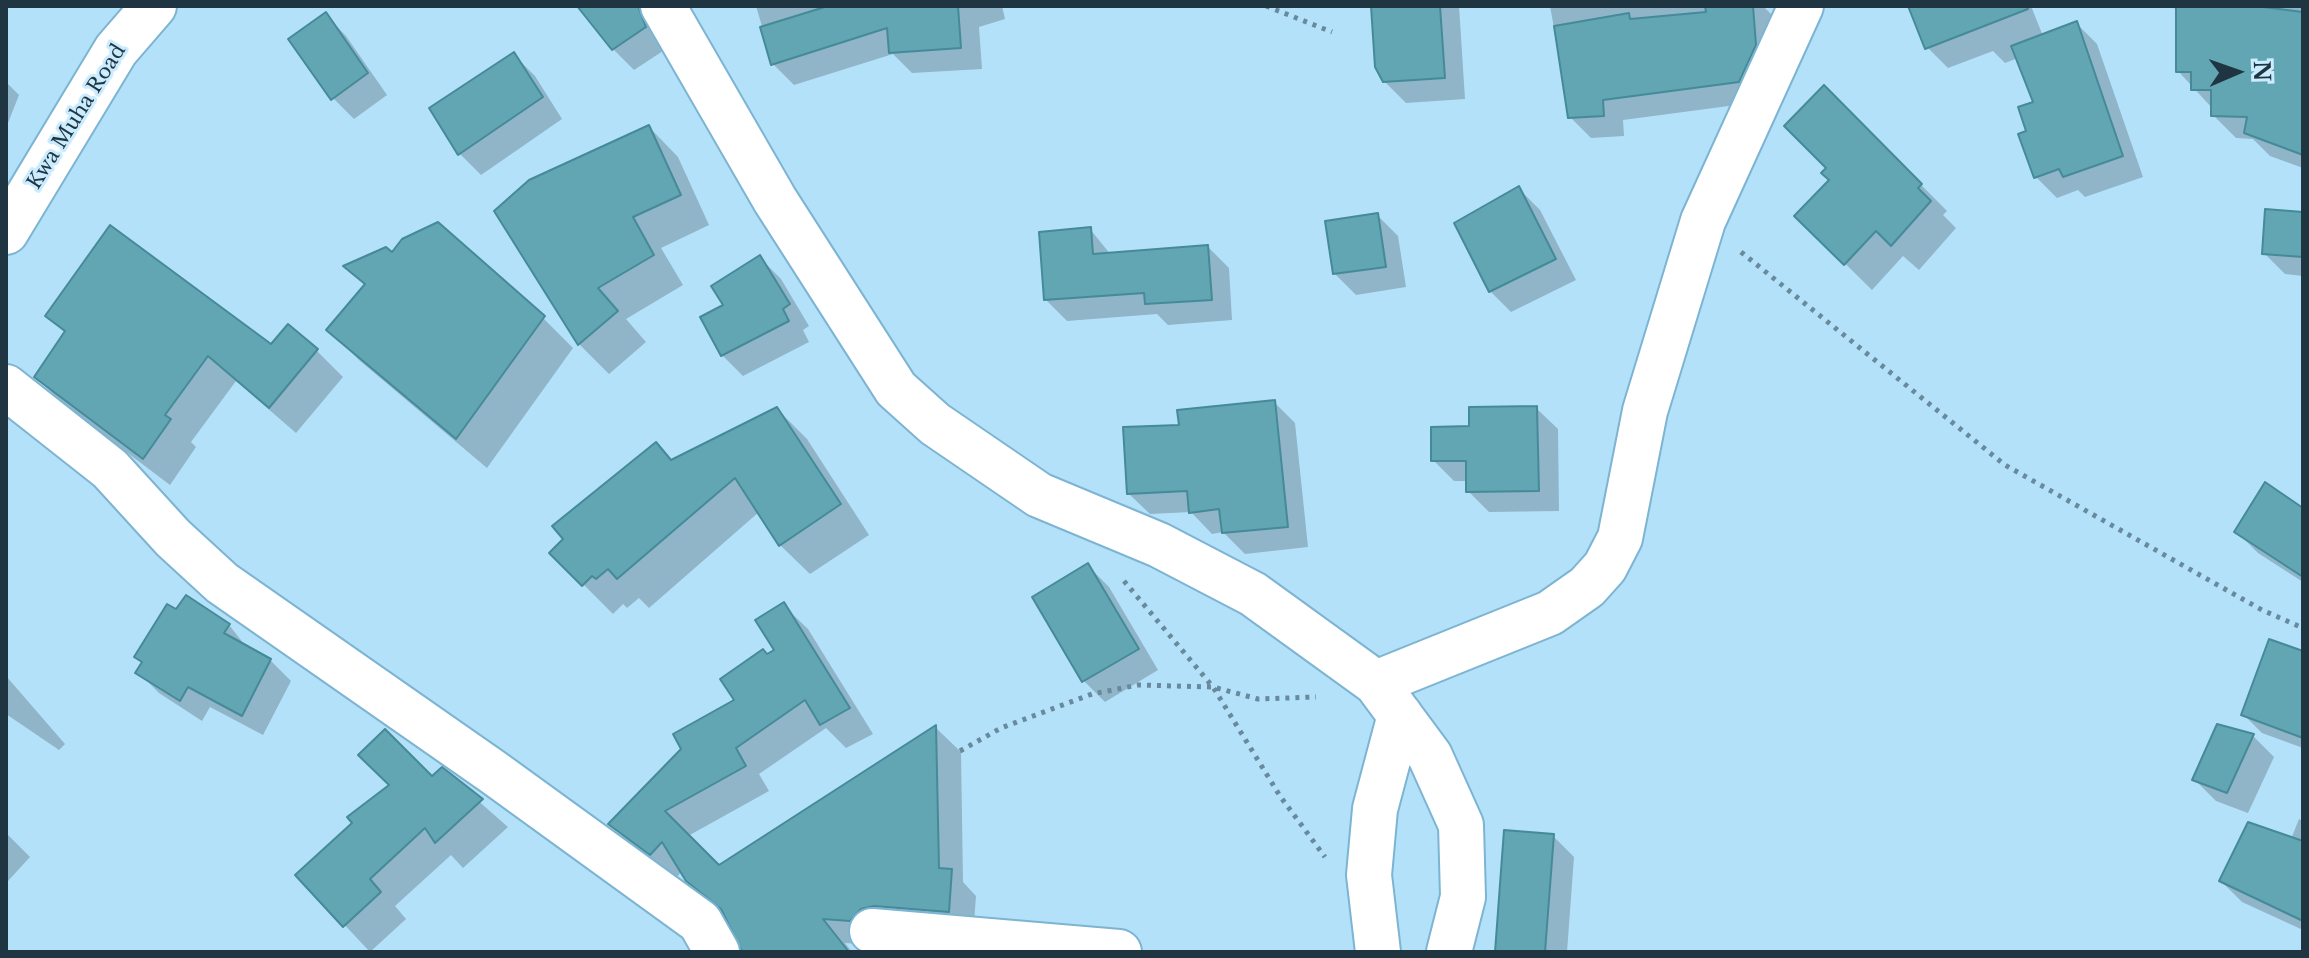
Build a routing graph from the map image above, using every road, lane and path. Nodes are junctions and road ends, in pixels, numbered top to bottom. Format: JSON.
{"nodes":[{"id":1,"x":154,"y":6,"type":"edge"},
{"id":2,"x":663,"y":6,"type":"edge"},
{"id":3,"x":1266,"y":6,"type":"edge"},
{"id":4,"x":1801,"y":6,"type":"edge"},
{"id":5,"x":1332,"y":32,"type":"dead end"},
{"id":6,"x":1703,"y":221,"type":"junction"},
{"id":7,"x":6,"y":232,"type":"edge"},
{"id":8,"x":6,"y":387,"type":"edge"},
{"id":9,"x":1115,"y":572,"type":"dead end"},
{"id":10,"x":2303,"y":628,"type":"edge"},
{"id":11,"x":1213,"y":687,"type":"junction"},
{"id":12,"x":1388,"y":699,"type":"junction"},
{"id":13,"x":960,"y":751,"type":"dead end"},
{"id":14,"x":1326,"y":859,"type":"dead end"},
{"id":15,"x":872,"y":931,"type":"dead end"},
{"id":16,"x":717,"y":952,"type":"edge"},
{"id":17,"x":1119,"y":952,"type":"edge"},
{"id":18,"x":1378,"y":952,"type":"edge"},
{"id":19,"x":1449,"y":952,"type":"edge"}],
"edges":[{"from":1,"to":7,"type":"street","name":"Kwa Muha Road"},
{"from":2,"to":12,"type":"street"},
{"from":3,"to":5,"type":"path"},
{"from":4,"to":6,"type":"street"},
{"from":6,"to":10,"type":"path"},
{"from":6,"to":12,"type":"street"},
{"from":8,"to":16,"type":"street"},
{"from":9,"to":11,"type":"path"},
{"from":11,"to":12,"type":"path"},
{"from":11,"to":13,"type":"path"},
{"from":11,"to":14,"type":"path"},
{"from":12,"to":18,"type":"street"},
{"from":12,"to":19,"type":"street"},
{"from":15,"to":17,"type":"street"}]}
